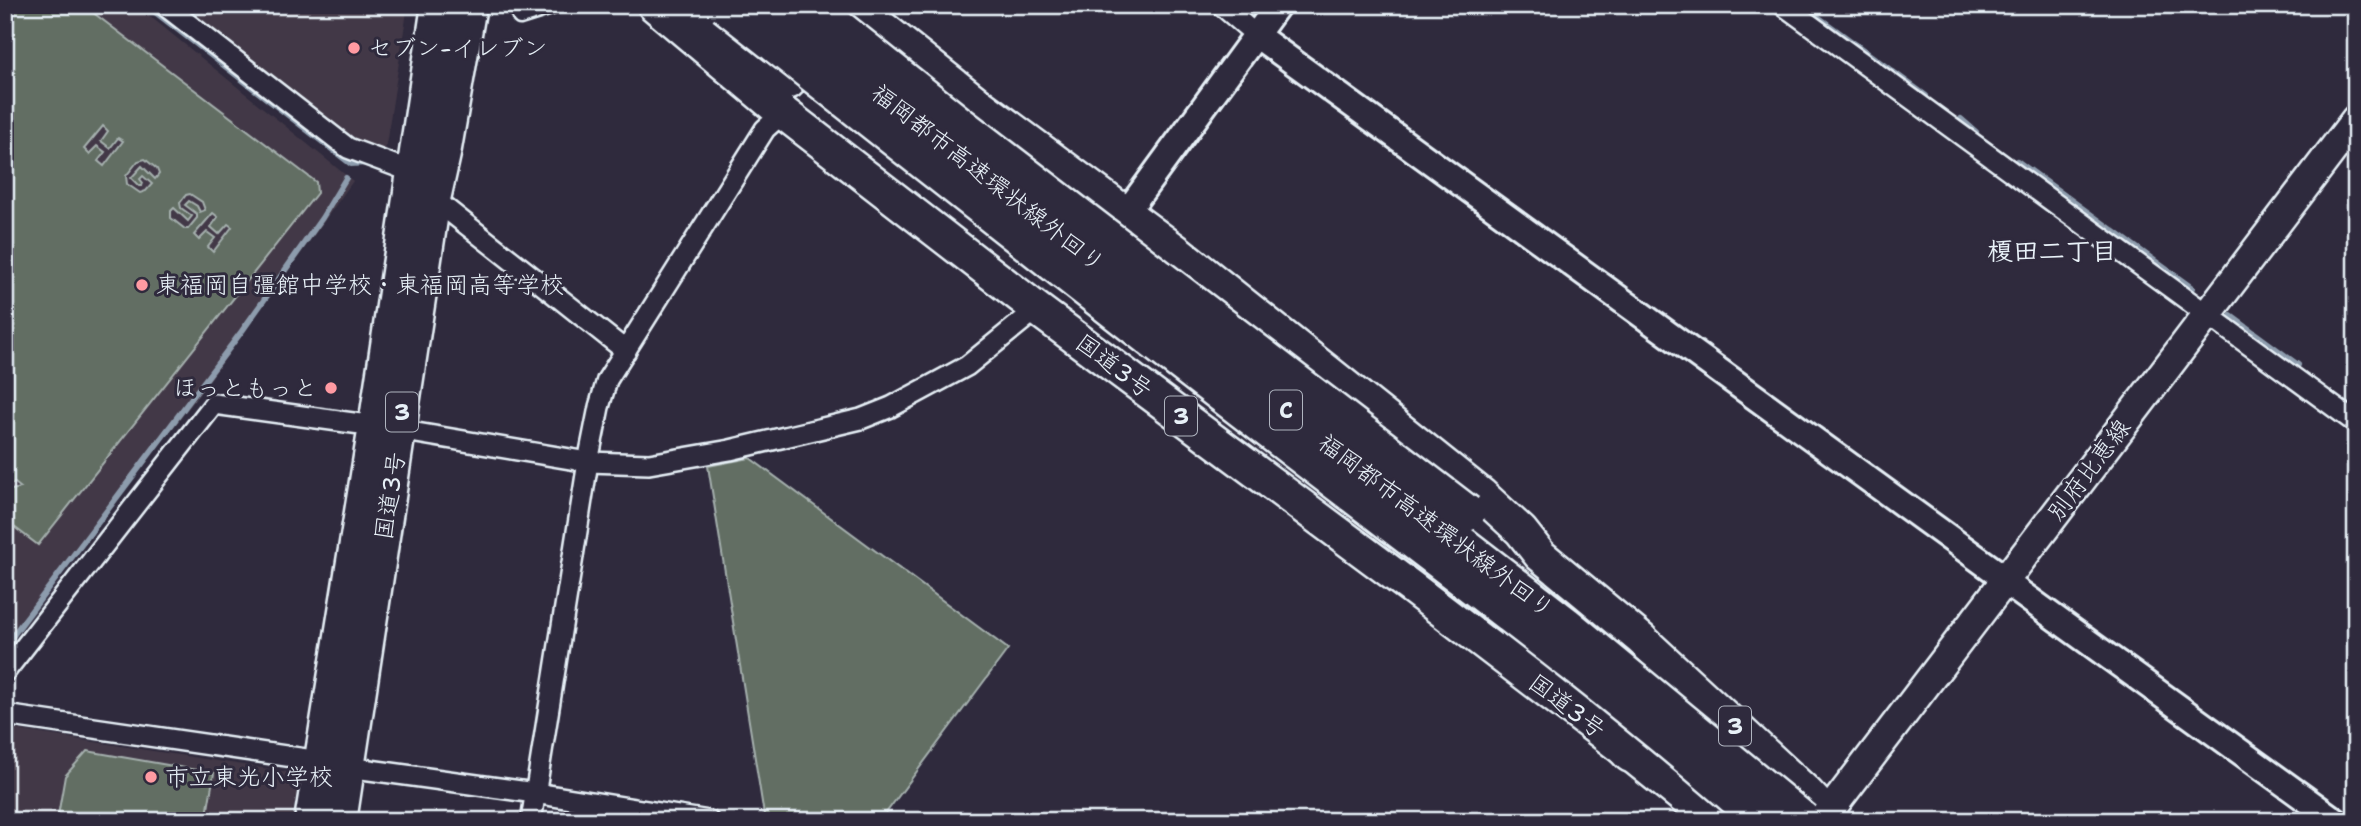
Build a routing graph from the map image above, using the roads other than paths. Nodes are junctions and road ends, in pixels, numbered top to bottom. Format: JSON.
{"nodes":[{"id":1,"x":164,"y":5,"type":"edge"},
{"id":2,"x":438,"y":5,"type":"edge"},
{"id":3,"x":470,"y":5,"type":"edge"},
{"id":4,"x":485,"y":5,"type":"edge"},
{"id":5,"x":517,"y":5,"type":"edge"},
{"id":6,"x":634,"y":5,"type":"edge"},
{"id":7,"x":654,"y":5,"type":"edge"},
{"id":8,"x":696,"y":5,"type":"edge"},
{"id":9,"x":724,"y":5,"type":"edge"},
{"id":10,"x":764,"y":5,"type":"edge"},
{"id":11,"x":810,"y":5,"type":"edge"},
{"id":12,"x":1221,"y":5,"type":"edge"},
{"id":13,"x":1278,"y":5,"type":"edge"},
{"id":14,"x":1783,"y":5,"type":"edge"},
{"id":15,"x":555,"y":6,"type":"edge"},
{"id":16,"x":864,"y":8,"type":"edge"},
{"id":17,"x":1256,"y":35,"type":"junction"},
{"id":18,"x":778,"y":109,"type":"junction"},
{"id":19,"x":2356,"y":120,"type":"edge"},
{"id":20,"x":444,"y":154,"type":"junction"},
{"id":21,"x":412,"y":172,"type":"junction"},
{"id":22,"x":433,"y":199,"type":"junction"},
{"id":23,"x":1126,"y":213,"type":"junction"},
{"id":24,"x":1037,"y":309,"type":"junction"},
{"id":25,"x":2207,"y":315,"type":"junction"},
{"id":26,"x":626,"y":351,"type":"junction"},
{"id":27,"x":2356,"y":423,"type":"edge"},
{"id":28,"x":387,"y":428,"type":"junction"},
{"id":29,"x":588,"y":462,"type":"junction"},
{"id":30,"x":1467,"y":513,"type":"joint"},
{"id":31,"x":1540,"y":555,"type":"junction"},
{"id":32,"x":2004,"y":581,"type":"junction"},
{"id":33,"x":5,"y":672,"type":"edge"},
{"id":34,"x":5,"y":715,"type":"edge"},
{"id":35,"x":1630,"y":754,"type":"junction"},
{"id":36,"x":334,"y":764,"type":"junction"},
{"id":37,"x":535,"y":793,"type":"junction"},
{"id":38,"x":1822,"y":819,"type":"edge"},
{"id":39,"x":311,"y":821,"type":"edge"},
{"id":40,"x":340,"y":821,"type":"edge"},
{"id":41,"x":531,"y":821,"type":"edge"},
{"id":42,"x":709,"y":821,"type":"edge"},
{"id":43,"x":1713,"y":821,"type":"edge"},
{"id":44,"x":1762,"y":821,"type":"edge"},
{"id":45,"x":2336,"y":821,"type":"edge"}],
"edges":[{"from":1,"to":21,"type":"street"},
{"from":2,"to":21,"type":"highway","name":"国道3号","number":"3"},
{"from":3,"to":20,"type":"highway","name":"国道3号","number":"3"},
{"from":4,"to":20,"type":"highway"},
{"from":5,"to":15,"type":"street"},
{"from":6,"to":18,"type":"highway"},
{"from":7,"to":18,"type":"highway","name":"国道3号","number":"3"},
{"from":8,"to":35,"type":"highway"},
{"from":9,"to":44,"type":"highway","number":"C","bridge":true},
{"from":10,"to":38,"type":"highway","name":"福岡都市高速環状線外回り","number":"C","bridge":true},
{"from":11,"to":30,"type":"highway","bridge":true},
{"from":12,"to":17,"type":"street"},
{"from":13,"to":17,"type":"street"},
{"from":14,"to":25,"type":"street"},
{"from":16,"to":23,"type":"highway","number":"3"},
{"from":17,"to":23,"type":"street"},
{"from":17,"to":32,"type":"street"},
{"from":18,"to":24,"type":"highway","name":"国道3号","number":"3"},
{"from":18,"to":26,"type":"street"},
{"from":19,"to":25,"type":"main road","name":"別府比恵線"},
{"from":20,"to":22,"type":"highway","name":"国道3号","number":"3"},
{"from":21,"to":28,"type":"highway","name":"国道3号","number":"3"},
{"from":22,"to":26,"type":"street"},
{"from":22,"to":28,"type":"highway","name":"国道3号","number":"3"},
{"from":23,"to":31,"type":"highway","number":"3"},
{"from":24,"to":29,"type":"street"},
{"from":24,"to":35,"type":"highway","name":"国道3号","number":"3"},
{"from":25,"to":27,"type":"street"},
{"from":25,"to":32,"type":"main road","name":"別府比恵線"},
{"from":26,"to":29,"type":"street"},
{"from":28,"to":29,"type":"street"},
{"from":28,"to":33,"type":"street"},
{"from":28,"to":36,"type":"highway","name":"国道3号","number":"3"},
{"from":29,"to":37,"type":"street"},
{"from":30,"to":31,"type":"highway"},
{"from":31,"to":38,"type":"highway","number":"3"},
{"from":32,"to":38,"type":"main road","name":"別府比恵線"},
{"from":32,"to":45,"type":"street"},
{"from":34,"to":36,"type":"street"},
{"from":35,"to":43,"type":"highway","name":"国道3号","number":"3"},
{"from":36,"to":37,"type":"street"},
{"from":36,"to":39,"type":"highway","name":"国道3号","number":"3"},
{"from":36,"to":40,"type":"highway","name":"国道3号","number":"3"},
{"from":37,"to":41,"type":"street"},
{"from":37,"to":42,"type":"street"}]}
